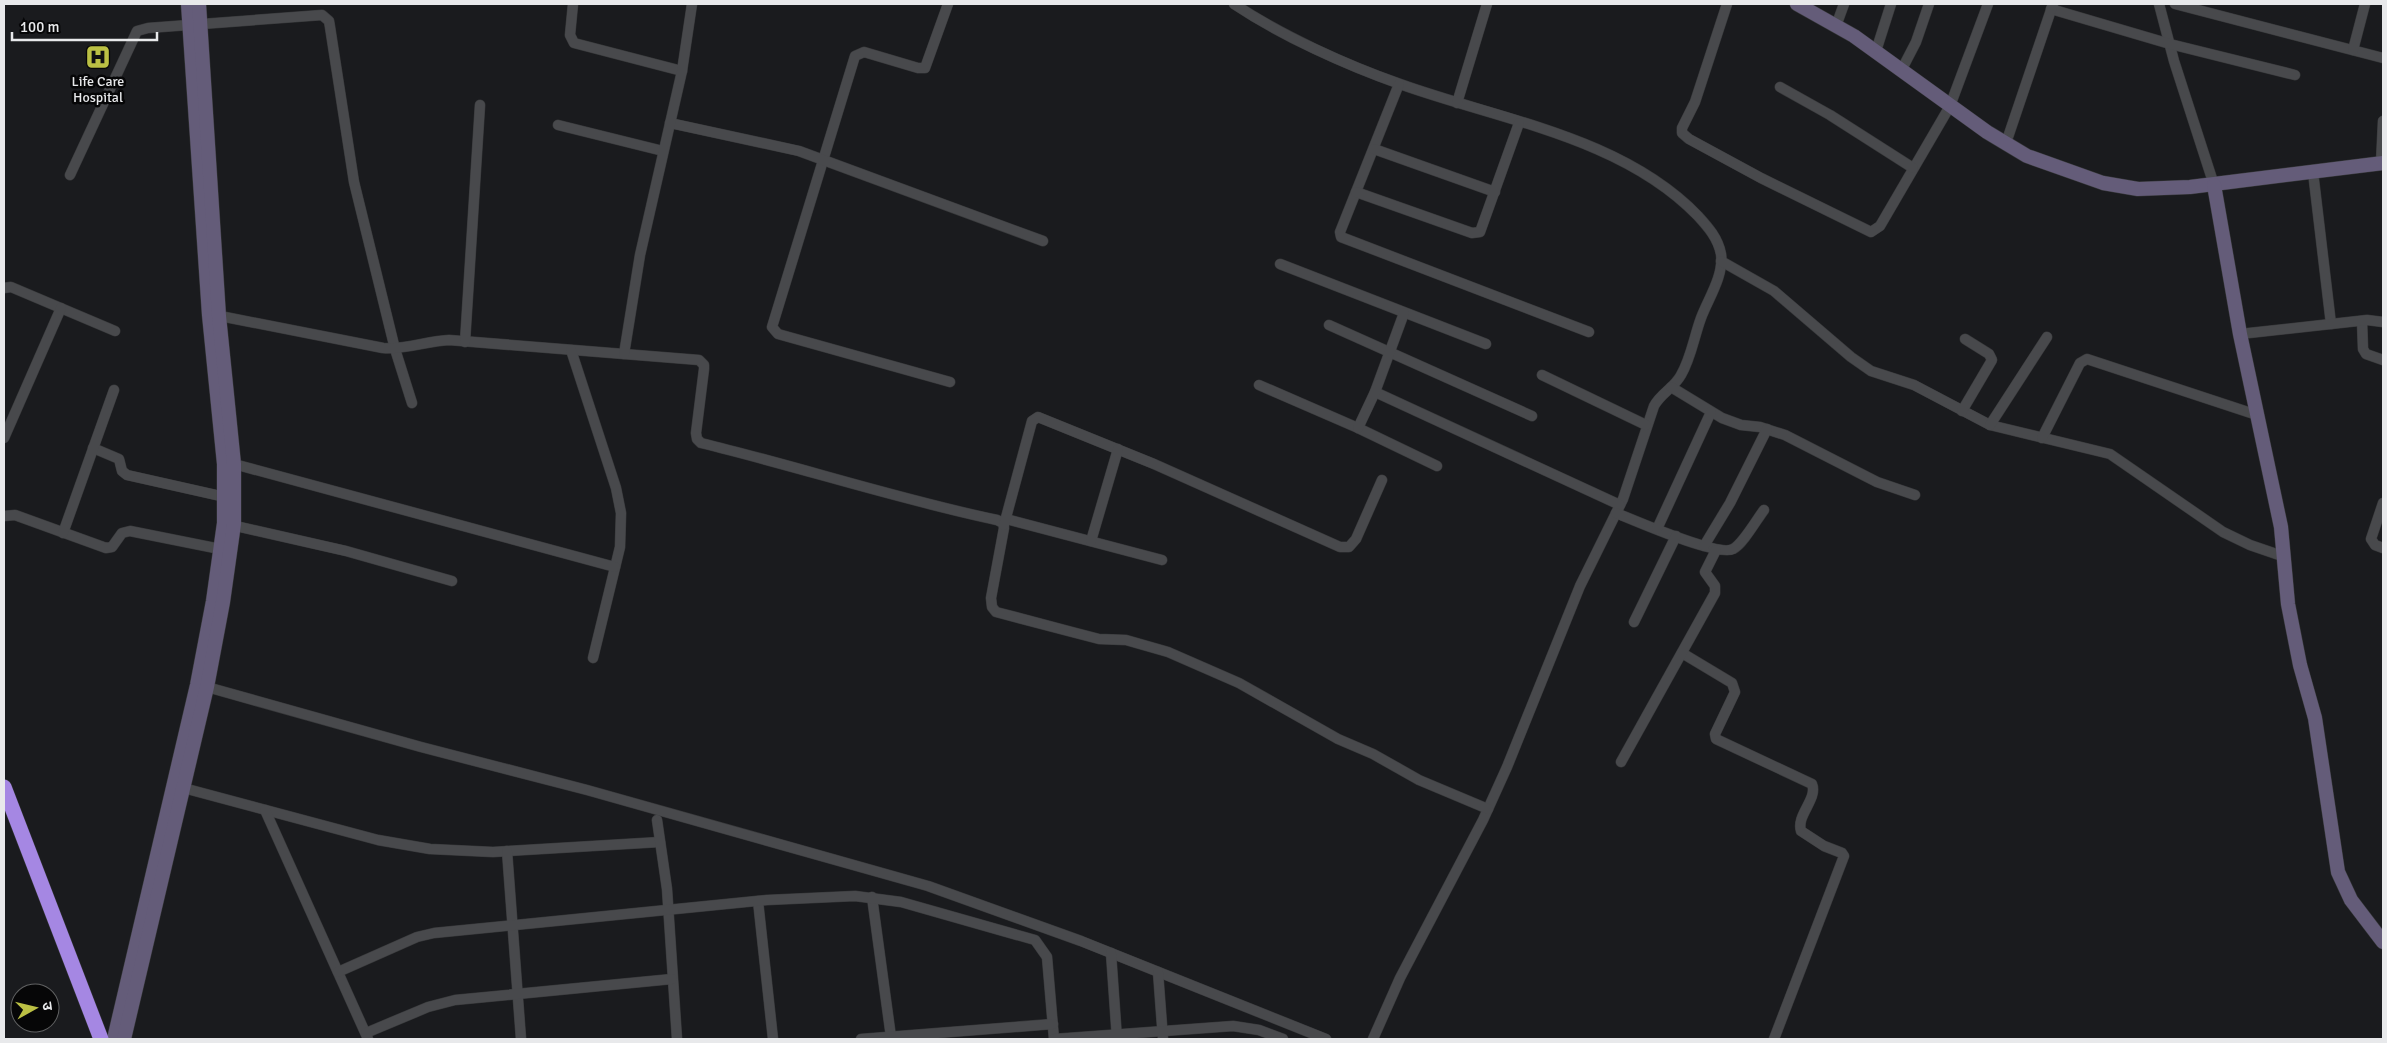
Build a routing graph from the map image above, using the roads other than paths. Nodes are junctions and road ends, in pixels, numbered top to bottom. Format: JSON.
{"nodes":[{"id":1,"x":188,"y":4,"type":"edge"},
{"id":2,"x":199,"y":4,"type":"edge"},
{"id":3,"x":573,"y":4,"type":"edge"},
{"id":4,"x":692,"y":4,"type":"edge"},
{"id":5,"x":948,"y":4,"type":"edge"},
{"id":6,"x":1234,"y":4,"type":"edge"},
{"id":7,"x":1487,"y":4,"type":"edge"},
{"id":8,"x":1727,"y":4,"type":"edge"},
{"id":9,"x":1797,"y":4,"type":"edge"},
{"id":10,"x":1844,"y":4,"type":"edge"},
{"id":11,"x":1891,"y":4,"type":"edge"},
{"id":12,"x":1929,"y":4,"type":"edge"},
{"id":13,"x":1988,"y":4,"type":"edge"},
{"id":14,"x":2159,"y":4,"type":"edge"},
{"id":15,"x":2175,"y":4,"type":"edge"},
{"id":16,"x":2365,"y":4,"type":"edge"},
{"id":17,"x":2052,"y":6,"type":"edge"},
{"id":18,"x":195,"y":24,"type":"junction"},
{"id":19,"x":1836,"y":26,"type":"junction"},
{"id":20,"x":2170,"y":44,"type":"junction"},
{"id":21,"x":2353,"y":50,"type":"junction"},
{"id":22,"x":1876,"y":51,"type":"junction"},
{"id":23,"x":2383,"y":58,"type":"edge"},
{"id":24,"x":1902,"y":70,"type":"junction"},
{"id":25,"x":682,"y":71,"type":"junction"},
{"id":26,"x":2295,"y":75,"type":"dead end"},
{"id":27,"x":1399,"y":84,"type":"junction"},
{"id":28,"x":1780,"y":87,"type":"dead end"},
{"id":29,"x":1457,"y":103,"type":"junction"},
{"id":30,"x":480,"y":105,"type":"dead end"},
{"id":31,"x":1950,"y":106,"type":"junction"},
{"id":32,"x":2383,"y":121,"type":"edge"},
{"id":33,"x":670,"y":123,"type":"junction"},
{"id":34,"x":1519,"y":123,"type":"junction"},
{"id":35,"x":558,"y":125,"type":"dead end"},
{"id":36,"x":2006,"y":143,"type":"junction"},
{"id":37,"x":1374,"y":149,"type":"junction"},
{"id":38,"x":664,"y":151,"type":"junction"},
{"id":39,"x":822,"y":160,"type":"junction"},
{"id":40,"x":2382,"y":163,"type":"edge"},
{"id":41,"x":1913,"y":168,"type":"junction"},
{"id":42,"x":2313,"y":172,"type":"junction"},
{"id":43,"x":70,"y":175,"type":"dead end"},
{"id":44,"x":2214,"y":185,"type":"junction"},
{"id":45,"x":1356,"y":192,"type":"junction"},
{"id":46,"x":1495,"y":192,"type":"junction"},
{"id":47,"x":1042,"y":241,"type":"dead end"},
{"id":48,"x":1721,"y":261,"type":"junction"},
{"id":49,"x":1280,"y":264,"type":"dead end"},
{"id":50,"x":4,"y":288,"type":"edge"},
{"id":51,"x":61,"y":308,"type":"junction"},
{"id":52,"x":1404,"y":313,"type":"junction"},
{"id":53,"x":214,"y":315,"type":"junction"},
{"id":54,"x":2362,"y":321,"type":"junction"},
{"id":55,"x":2383,"y":322,"type":"edge"},
{"id":56,"x":2331,"y":324,"type":"junction"},
{"id":57,"x":1329,"y":325,"type":"dead end"},
{"id":58,"x":115,"y":331,"type":"dead end"},
{"id":59,"x":1588,"y":332,"type":"dead end"},
{"id":60,"x":2240,"y":334,"type":"junction"},
{"id":61,"x":2047,"y":337,"type":"dead end"},
{"id":62,"x":1965,"y":339,"type":"dead end"},
{"id":63,"x":465,"y":342,"type":"junction"},
{"id":64,"x":1486,"y":344,"type":"dead end"},
{"id":65,"x":395,"y":349,"type":"junction"},
{"id":66,"x":571,"y":350,"type":"junction"},
{"id":67,"x":1390,"y":353,"type":"junction"},
{"id":68,"x":624,"y":354,"type":"junction"},
{"id":69,"x":2383,"y":360,"type":"edge"},
{"id":70,"x":1542,"y":375,"type":"dead end"},
{"id":71,"x":950,"y":382,"type":"dead end"},
{"id":72,"x":1259,"y":385,"type":"dead end"},
{"id":73,"x":1671,"y":387,"type":"junction"},
{"id":74,"x":114,"y":390,"type":"dead end"},
{"id":75,"x":1375,"y":392,"type":"junction"},
{"id":76,"x":412,"y":403,"type":"dead end"},
{"id":77,"x":1711,"y":412,"type":"junction"},
{"id":78,"x":1962,"y":412,"type":"junction"},
{"id":79,"x":2257,"y":415,"type":"junction"},
{"id":80,"x":1532,"y":416,"type":"dead end"},
{"id":81,"x":1646,"y":425,"type":"junction"},
{"id":82,"x":1990,"y":425,"type":"junction"},
{"id":83,"x":1358,"y":428,"type":"junction"},
{"id":84,"x":1767,"y":429,"type":"junction"},
{"id":85,"x":4,"y":438,"type":"edge"},
{"id":86,"x":2042,"y":438,"type":"junction"},
{"id":87,"x":93,"y":448,"type":"junction"},
{"id":88,"x":1118,"y":449,"type":"junction"},
{"id":89,"x":234,"y":464,"type":"junction"},
{"id":90,"x":1437,"y":466,"type":"dead end"},
{"id":91,"x":1382,"y":480,"type":"dead end"},
{"id":92,"x":1915,"y":495,"type":"dead end"},
{"id":93,"x":224,"y":497,"type":"junction"},
{"id":94,"x":2383,"y":503,"type":"edge"},
{"id":95,"x":1618,"y":509,"type":"junction"},
{"id":96,"x":1764,"y":510,"type":"dead end"},
{"id":97,"x":4,"y":516,"type":"edge"},
{"id":98,"x":1005,"y":522,"type":"junction"},
{"id":99,"x":229,"y":524,"type":"junction"},
{"id":100,"x":1657,"y":529,"type":"junction"},
{"id":101,"x":63,"y":532,"type":"junction"},
{"id":102,"x":1676,"y":536,"type":"junction"},
{"id":103,"x":1091,"y":541,"type":"junction"},
{"id":104,"x":1704,"y":546,"type":"junction"},
{"id":105,"x":2383,"y":548,"type":"edge"},
{"id":106,"x":220,"y":549,"type":"junction"},
{"id":107,"x":1716,"y":550,"type":"junction"},
{"id":108,"x":2285,"y":557,"type":"junction"},
{"id":109,"x":1162,"y":560,"type":"dead end"},
{"id":110,"x":616,"y":567,"type":"junction"},
{"id":111,"x":452,"y":581,"type":"dead end"},
{"id":112,"x":1634,"y":622,"type":"dead end"},
{"id":113,"x":1682,"y":653,"type":"junction"},
{"id":114,"x":592,"y":658,"type":"dead end"},
{"id":115,"x":207,"y":687,"type":"junction"},
{"id":116,"x":1620,"y":762,"type":"dead end"},
{"id":117,"x":178,"y":786,"type":"junction"},
{"id":118,"x":4,"y":787,"type":"edge"},
{"id":119,"x":1488,"y":809,"type":"junction"},
{"id":120,"x":265,"y":810,"type":"junction"},
{"id":121,"x":657,"y":820,"type":"dead end"},
{"id":122,"x":660,"y":842,"type":"junction"},
{"id":123,"x":507,"y":851,"type":"junction"},
{"id":124,"x":872,"y":897,"type":"junction"},
{"id":125,"x":758,"y":901,"type":"junction"},
{"id":126,"x":668,"y":910,"type":"junction"},
{"id":127,"x":513,"y":924,"type":"junction"},
{"id":128,"x":2383,"y":942,"type":"edge"},
{"id":129,"x":1111,"y":953,"type":"junction"},
{"id":130,"x":338,"y":972,"type":"junction"},
{"id":131,"x":1158,"y":972,"type":"junction"},
{"id":132,"x":672,"y":979,"type":"junction"},
{"id":133,"x":519,"y":994,"type":"junction"},
{"id":134,"x":1053,"y":1024,"type":"junction"},
{"id":135,"x":1163,"y":1035,"type":"edge"},
{"id":136,"x":1259,"y":1035,"type":"edge"},
{"id":137,"x":367,"y":1036,"type":"edge"},
{"id":138,"x":891,"y":1037,"type":"junction"},
{"id":139,"x":1117,"y":1037,"type":"edge"},
{"id":140,"x":101,"y":1039,"type":"edge"},
{"id":141,"x":114,"y":1039,"type":"edge"},
{"id":142,"x":124,"y":1039,"type":"edge"},
{"id":143,"x":521,"y":1039,"type":"edge"},
{"id":144,"x":677,"y":1039,"type":"edge"},
{"id":145,"x":773,"y":1039,"type":"edge"},
{"id":146,"x":861,"y":1039,"type":"edge"},
{"id":147,"x":1054,"y":1039,"type":"edge"},
{"id":148,"x":1283,"y":1039,"type":"edge"},
{"id":149,"x":1326,"y":1039,"type":"edge"},
{"id":150,"x":1373,"y":1039,"type":"edge"},
{"id":151,"x":1774,"y":1039,"type":"edge"}],
"edges":[{"from":1,"to":18,"type":"street"},
{"from":2,"to":18,"type":"street"},
{"from":3,"to":25,"type":"street"},
{"from":4,"to":25,"type":"street"},
{"from":5,"to":39,"type":"street"},
{"from":6,"to":27,"type":"street"},
{"from":7,"to":29,"type":"street"},
{"from":8,"to":41,"type":"street"},
{"from":9,"to":19,"type":"street"},
{"from":10,"to":19,"type":"street"},
{"from":11,"to":22,"type":"street"},
{"from":12,"to":24,"type":"street"},
{"from":13,"to":31,"type":"street"},
{"from":14,"to":20,"type":"street"},
{"from":15,"to":21,"type":"street"},
{"from":16,"to":21,"type":"street"},
{"from":17,"to":20,"type":"street"},
{"from":17,"to":36,"type":"street"},
{"from":18,"to":43,"type":"street"},
{"from":18,"to":53,"type":"street"},
{"from":18,"to":65,"type":"street"},
{"from":19,"to":22,"type":"street"},
{"from":20,"to":26,"type":"street"},
{"from":20,"to":44,"type":"street"},
{"from":21,"to":23,"type":"street"},
{"from":22,"to":24,"type":"street"},
{"from":24,"to":31,"type":"street"},
{"from":25,"to":33,"type":"street"},
{"from":27,"to":29,"type":"street"},
{"from":27,"to":37,"type":"street"},
{"from":28,"to":41,"type":"street"},
{"from":29,"to":34,"type":"street"},
{"from":30,"to":63,"type":"street"},
{"from":31,"to":36,"type":"street"},
{"from":31,"to":41,"type":"street"},
{"from":32,"to":40,"type":"street"},
{"from":33,"to":38,"type":"street"},
{"from":33,"to":39,"type":"street"},
{"from":34,"to":46,"type":"street"},
{"from":34,"to":48,"type":"street"},
{"from":35,"to":38,"type":"street"},
{"from":36,"to":44,"type":"street"},
{"from":37,"to":45,"type":"street"},
{"from":37,"to":46,"type":"street"},
{"from":38,"to":68,"type":"street"},
{"from":39,"to":47,"type":"street"},
{"from":39,"to":71,"type":"street"},
{"from":40,"to":42,"type":"street"},
{"from":42,"to":44,"type":"street"},
{"from":42,"to":56,"type":"street"},
{"from":44,"to":60,"type":"street"},
{"from":45,"to":46,"type":"street"},
{"from":45,"to":59,"type":"street"},
{"from":48,"to":73,"type":"street"},
{"from":48,"to":78,"type":"street"},
{"from":49,"to":52,"type":"street"},
{"from":50,"to":51,"type":"street"},
{"from":51,"to":58,"type":"street"},
{"from":51,"to":85,"type":"street"},
{"from":52,"to":64,"type":"street"},
{"from":52,"to":67,"type":"street"},
{"from":53,"to":65,"type":"street"},
{"from":53,"to":89,"type":"street"},
{"from":53,"to":93,"type":"street"},
{"from":54,"to":55,"type":"street"},
{"from":54,"to":56,"type":"street"},
{"from":54,"to":69,"type":"street"},
{"from":56,"to":60,"type":"street"},
{"from":57,"to":67,"type":"street"},
{"from":60,"to":79,"type":"street"},
{"from":61,"to":82,"type":"street"},
{"from":62,"to":78,"type":"street"},
{"from":63,"to":65,"type":"street"},
{"from":63,"to":66,"type":"street"},
{"from":65,"to":76,"type":"street"},
{"from":66,"to":68,"type":"street"},
{"from":66,"to":110,"type":"street"},
{"from":67,"to":75,"type":"street"},
{"from":67,"to":80,"type":"street"},
{"from":68,"to":98,"type":"street"},
{"from":70,"to":81,"type":"street"},
{"from":72,"to":83,"type":"street"},
{"from":73,"to":77,"type":"street"},
{"from":73,"to":81,"type":"street"},
{"from":74,"to":87,"type":"street"},
{"from":75,"to":83,"type":"street"},
{"from":75,"to":95,"type":"street"},
{"from":77,"to":84,"type":"street"},
{"from":77,"to":100,"type":"street"},
{"from":78,"to":82,"type":"street"},
{"from":79,"to":86,"type":"street"},
{"from":79,"to":108,"type":"street"},
{"from":81,"to":95,"type":"street"},
{"from":82,"to":86,"type":"street"},
{"from":83,"to":90,"type":"street"},
{"from":84,"to":92,"type":"street"},
{"from":84,"to":104,"type":"street"},
{"from":86,"to":108,"type":"street"},
{"from":87,"to":93,"type":"street"},
{"from":87,"to":101,"type":"street"},
{"from":88,"to":91,"type":"street"},
{"from":88,"to":98,"type":"street"},
{"from":88,"to":103,"type":"street"},
{"from":89,"to":99,"type":"street"},
{"from":89,"to":110,"type":"street"},
{"from":93,"to":99,"type":"street"},
{"from":94,"to":105,"type":"street"},
{"from":95,"to":100,"type":"street"},
{"from":95,"to":119,"type":"street"},
{"from":96,"to":107,"type":"street"},
{"from":97,"to":101,"type":"street"},
{"from":98,"to":103,"type":"street"},
{"from":98,"to":119,"type":"street"},
{"from":99,"to":106,"type":"street"},
{"from":99,"to":111,"type":"street"},
{"from":99,"to":115,"type":"street"},
{"from":100,"to":102,"type":"street"},
{"from":101,"to":106,"type":"street"},
{"from":102,"to":104,"type":"street"},
{"from":102,"to":112,"type":"street"},
{"from":103,"to":109,"type":"street"},
{"from":104,"to":107,"type":"street"},
{"from":106,"to":117,"type":"street"},
{"from":107,"to":113,"type":"street"},
{"from":108,"to":128,"type":"street"},
{"from":110,"to":114,"type":"street"},
{"from":113,"to":116,"type":"street"},
{"from":113,"to":151,"type":"street"},
{"from":115,"to":117,"type":"street"},
{"from":115,"to":129,"type":"street"},
{"from":117,"to":120,"type":"street"},
{"from":117,"to":141,"type":"street"},
{"from":117,"to":142,"type":"street"},
{"from":118,"to":140,"type":"highway"},
{"from":119,"to":150,"type":"street"},
{"from":120,"to":123,"type":"street"},
{"from":120,"to":130,"type":"street"},
{"from":121,"to":122,"type":"street"},
{"from":122,"to":123,"type":"street"},
{"from":122,"to":126,"type":"street"},
{"from":123,"to":127,"type":"street"},
{"from":124,"to":125,"type":"street"},
{"from":124,"to":134,"type":"street"},
{"from":124,"to":138,"type":"street"},
{"from":125,"to":126,"type":"street"},
{"from":125,"to":145,"type":"street"},
{"from":126,"to":127,"type":"street"},
{"from":126,"to":132,"type":"street"},
{"from":127,"to":130,"type":"street"},
{"from":127,"to":133,"type":"street"},
{"from":129,"to":131,"type":"street"},
{"from":129,"to":139,"type":"street"},
{"from":130,"to":137,"type":"street"},
{"from":131,"to":135,"type":"street"},
{"from":131,"to":149,"type":"street"},
{"from":132,"to":133,"type":"street"},
{"from":132,"to":144,"type":"street"},
{"from":133,"to":137,"type":"street"},
{"from":133,"to":143,"type":"street"},
{"from":134,"to":138,"type":"street"},
{"from":134,"to":147,"type":"street"},
{"from":135,"to":136,"type":"street"},
{"from":135,"to":139,"type":"street"},
{"from":136,"to":148,"type":"street"},
{"from":138,"to":146,"type":"street"},
{"from":139,"to":147,"type":"street"}]}
